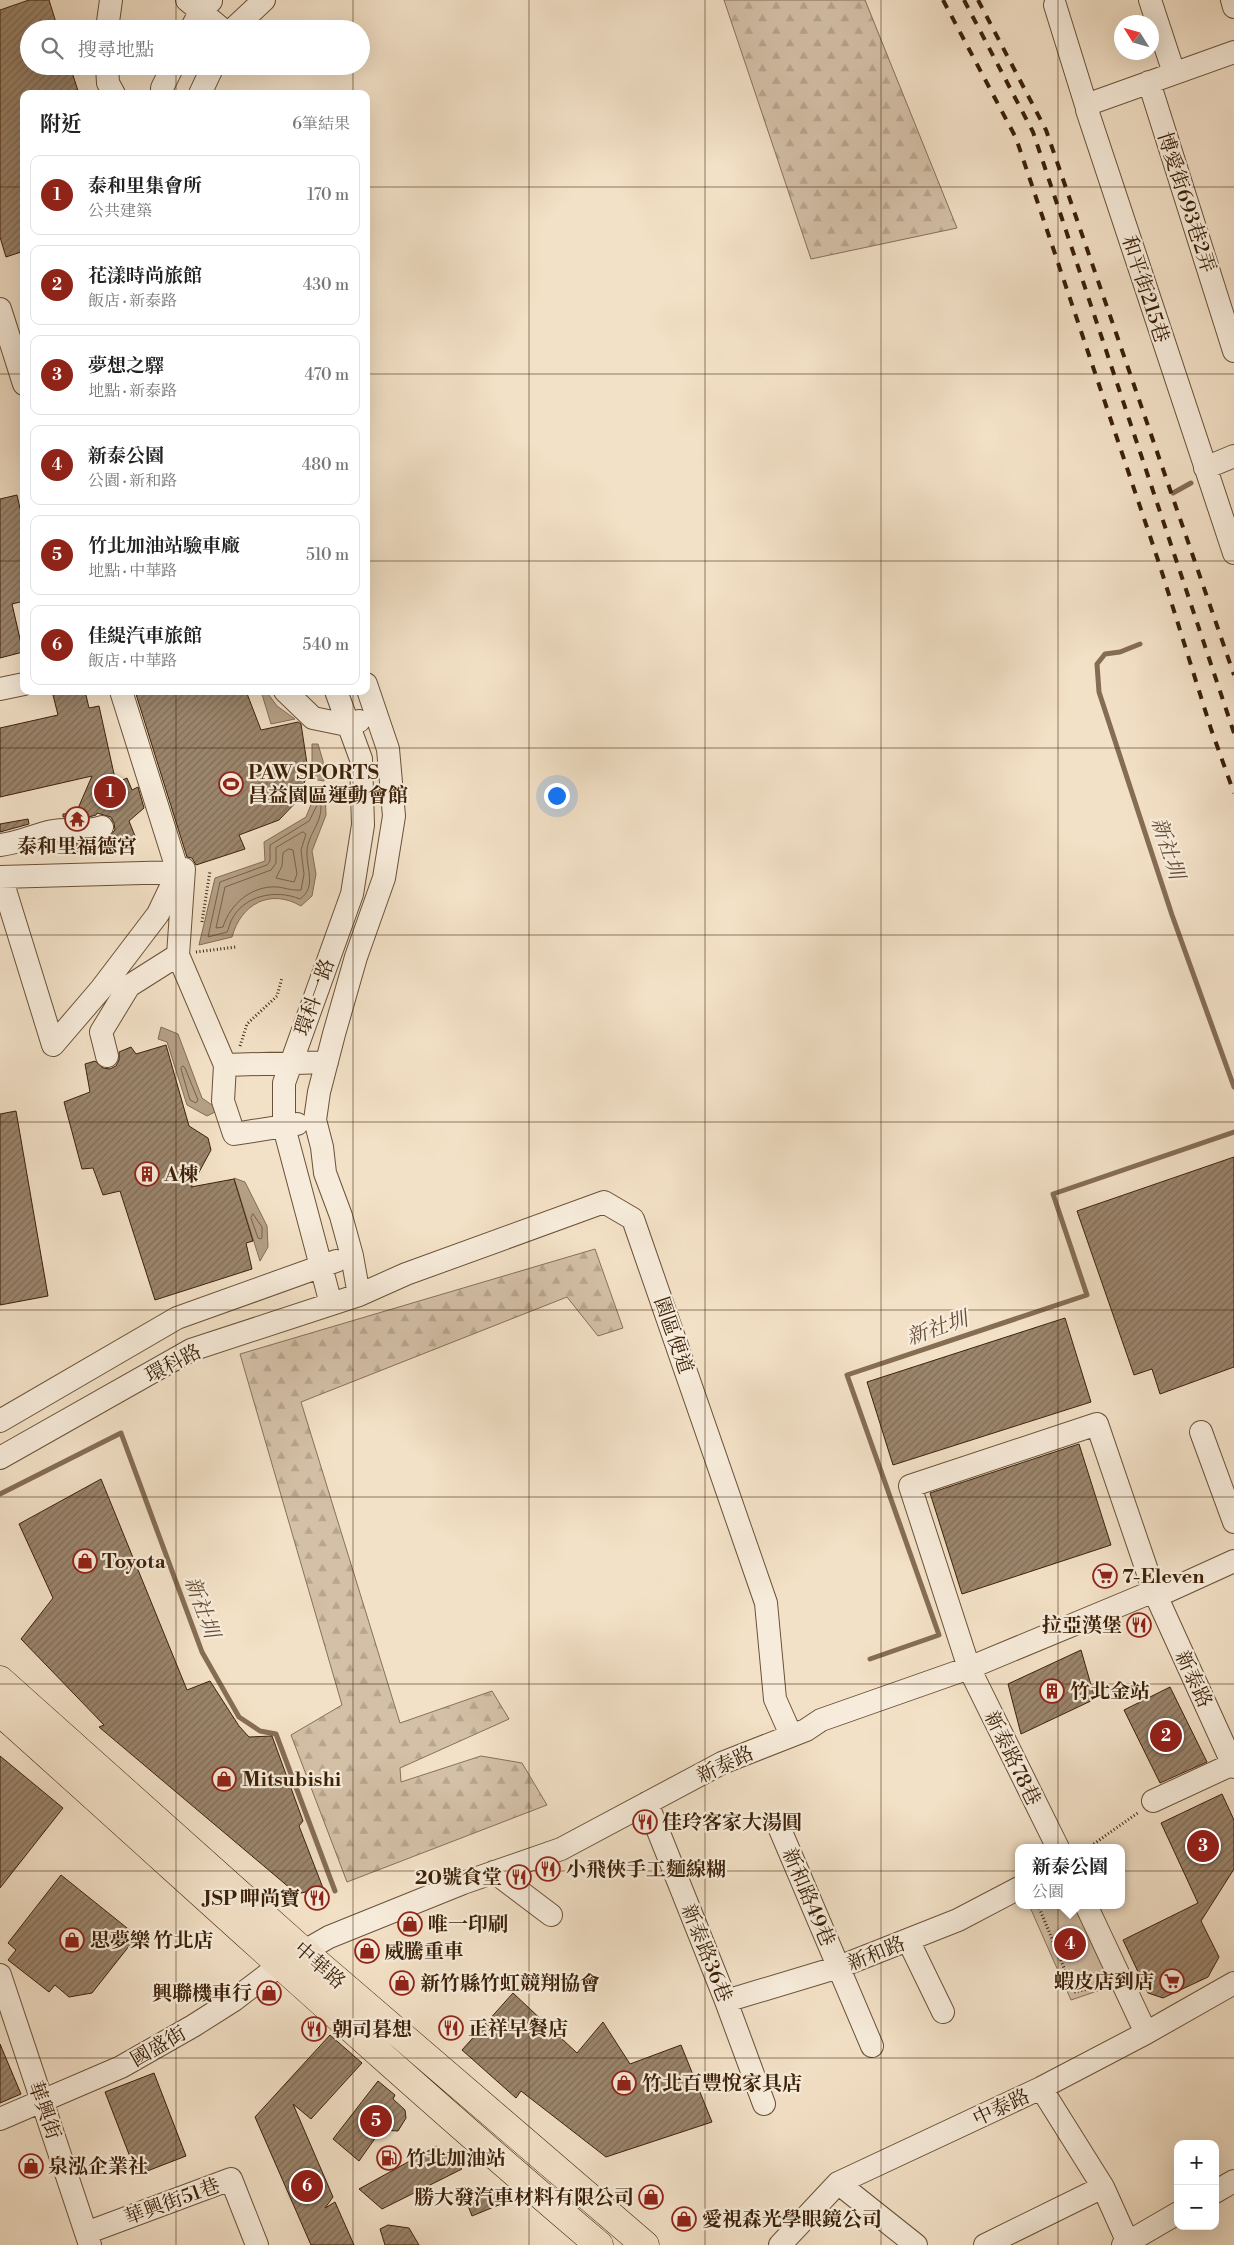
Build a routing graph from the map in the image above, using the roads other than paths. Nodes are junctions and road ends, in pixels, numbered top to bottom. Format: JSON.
{"nodes":[{"id":1,"x":111,"y":0,"type":"edge"},
{"id":2,"x":264,"y":0,"type":"edge"},
{"id":3,"x":1150,"y":0,"type":"edge"},
{"id":4,"x":1232,"y":0,"type":"edge"},
{"id":5,"x":1055,"y":5,"type":"dead end"},
{"id":6,"x":1234,"y":7,"type":"edge"},
{"id":7,"x":198,"y":10,"type":"edge"},
{"id":8,"x":109,"y":20,"type":"edge"},
{"id":9,"x":211,"y":20,"type":"edge"},
{"id":10,"x":243,"y":20,"type":"edge"},
{"id":11,"x":1234,"y":52,"type":"edge"},
{"id":12,"x":1174,"y":73,"type":"junction"},
{"id":13,"x":108,"y":75,"type":"edge"},
{"id":14,"x":168,"y":75,"type":"edge"},
{"id":15,"x":209,"y":75,"type":"edge"},
{"id":16,"x":1149,"y":82,"type":"junction"},
{"id":17,"x":112,"y":90,"type":"edge"},
{"id":18,"x":162,"y":90,"type":"edge"},
{"id":19,"x":202,"y":90,"type":"edge"},
{"id":20,"x":1087,"y":107,"type":"junction"},
{"id":21,"x":0,"y":309,"type":"edge"},
{"id":22,"x":1234,"y":351,"type":"edge"},
{"id":23,"x":20,"y":372,"type":"edge"},
{"id":24,"x":1234,"y":456,"type":"edge"},
{"id":25,"x":1205,"y":468,"type":"junction"},
{"id":26,"x":1234,"y":553,"type":"edge"},
{"id":27,"x":20,"y":685,"type":"edge"},
{"id":28,"x":0,"y":689,"type":"edge"},
{"id":29,"x":122,"y":695,"type":"edge"},
{"id":30,"x":289,"y":695,"type":"edge"},
{"id":31,"x":337,"y":695,"type":"edge"},
{"id":32,"x":370,"y":695,"type":"edge"},
{"id":33,"x":377,"y":716,"type":"junction"},
{"id":34,"x":347,"y":725,"type":"junction"},
{"id":35,"x":102,"y":827,"type":"dead end"},
{"id":36,"x":0,"y":846,"type":"edge"},
{"id":37,"x":181,"y":871,"type":"junction"},
{"id":38,"x":0,"y":878,"type":"edge"},
{"id":39,"x":188,"y":953,"type":"junction"},
{"id":40,"x":107,"y":1056,"type":"dead end"},
{"id":41,"x":291,"y":1062,"type":"junction"},
{"id":42,"x":327,"y":1062,"type":"junction"},
{"id":43,"x":225,"y":1065,"type":"junction"},
{"id":44,"x":315,"y":1120,"type":"junction"},
{"id":45,"x":284,"y":1127,"type":"junction"},
{"id":46,"x":352,"y":1256,"type":"junction"},
{"id":47,"x":322,"y":1266,"type":"junction"},
{"id":48,"x":358,"y":1295,"type":"junction"},
{"id":49,"x":331,"y":1304,"type":"junction"},
{"id":50,"x":3,"y":1420,"type":"edge"},
{"id":51,"x":1201,"y":1432,"type":"dead end"},
{"id":52,"x":22,"y":1446,"type":"junction"},
{"id":53,"x":0,"y":1458,"type":"edge"},
{"id":54,"x":1234,"y":1522,"type":"edge"},
{"id":55,"x":1234,"y":1550,"type":"edge"},
{"id":56,"x":1234,"y":1561,"type":"edge"},
{"id":57,"x":1154,"y":1591,"type":"junction"},
{"id":58,"x":969,"y":1668,"type":"junction"},
{"id":59,"x":0,"y":1680,"type":"edge"},
{"id":60,"x":0,"y":1712,"type":"edge"},
{"id":61,"x":792,"y":1735,"type":"junction"},
{"id":62,"x":1233,"y":1765,"type":"edge"},
{"id":63,"x":1153,"y":1802,"type":"road end"},
{"id":64,"x":647,"y":1803,"type":"junction"},
{"id":65,"x":778,"y":1827,"type":"dead end"},
{"id":66,"x":1056,"y":1844,"type":"edge"},
{"id":67,"x":494,"y":1872,"type":"junction"},
{"id":68,"x":1015,"y":1890,"type":"edge"},
{"id":69,"x":1088,"y":1909,"type":"edge"},
{"id":70,"x":551,"y":1915,"type":"dead end"},
{"id":71,"x":908,"y":1940,"type":"junction"},
{"id":72,"x":304,"y":1951,"type":"junction"},
{"id":73,"x":280,"y":1965,"type":"junction"},
{"id":74,"x":839,"y":1967,"type":"junction"},
{"id":75,"x":0,"y":1975,"type":"edge"},
{"id":76,"x":1234,"y":1983,"type":"edge"},
{"id":77,"x":726,"y":2002,"type":"junction"},
{"id":78,"x":943,"y":2012,"type":"dead end"},
{"id":79,"x":1146,"y":2033,"type":"junction"},
{"id":80,"x":872,"y":2046,"type":"dead end"},
{"id":81,"x":1041,"y":2088,"type":"junction"},
{"id":82,"x":42,"y":2100,"type":"junction"},
{"id":83,"x":764,"y":2104,"type":"dead end"},
{"id":84,"x":0,"y":2119,"type":"edge"},
{"id":85,"x":1234,"y":2182,"type":"edge"},
{"id":86,"x":838,"y":2183,"type":"junction"},
{"id":87,"x":1103,"y":2187,"type":"junction"},
{"id":88,"x":1219,"y":2190,"type":"edge"},
{"id":89,"x":1174,"y":2215,"type":"edge"},
{"id":90,"x":88,"y":2239,"type":"edge"},
{"id":91,"x":1127,"y":2244,"type":"edge"},
{"id":92,"x":257,"y":2245,"type":"edge"},
{"id":93,"x":600,"y":2245,"type":"edge"},
{"id":94,"x":645,"y":2245,"type":"edge"},
{"id":95,"x":780,"y":2245,"type":"edge"},
{"id":96,"x":916,"y":2245,"type":"edge"},
{"id":97,"x":985,"y":2245,"type":"edge"}],
"edges":[{"from":1,"to":8,"type":"street"},
{"from":2,"to":10,"type":"street"},
{"from":3,"to":12,"type":"street"},
{"from":4,"to":6,"type":"street"},
{"from":5,"to":20,"type":"street","name":"和平街215巷"},
{"from":7,"to":9,"type":"street"},
{"from":11,"to":12,"type":"street"},
{"from":12,"to":16,"type":"street"},
{"from":13,"to":17,"type":"street"},
{"from":14,"to":18,"type":"street"},
{"from":15,"to":19,"type":"street"},
{"from":16,"to":20,"type":"street"},
{"from":16,"to":22,"type":"street","name":"博愛街693巷2弄"},
{"from":20,"to":25,"type":"street","name":"和平街215巷"},
{"from":21,"to":23,"type":"street"},
{"from":24,"to":25,"type":"street"},
{"from":25,"to":26,"type":"street","name":"和平街215巷"},
{"from":27,"to":28,"type":"street"},
{"from":29,"to":37,"type":"street"},
{"from":30,"to":34,"type":"street"},
{"from":31,"to":34,"type":"street","name":"環科一路"},
{"from":32,"to":33,"type":"street","name":"環科一路"},
{"from":33,"to":34,"type":"street"},
{"from":33,"to":42,"type":"street","name":"環科一路"},
{"from":34,"to":41,"type":"street","name":"環科一路"},
{"from":35,"to":36,"type":"street"},
{"from":37,"to":38,"type":"street"},
{"from":37,"to":38,"type":"street"},
{"from":37,"to":39,"type":"street"},
{"from":39,"to":40,"type":"street"},
{"from":39,"to":43,"type":"street"},
{"from":41,"to":42,"type":"street"},
{"from":41,"to":43,"type":"street"},
{"from":41,"to":45,"type":"street","name":"環科一路"},
{"from":42,"to":44,"type":"street","name":"環科一路"},
{"from":43,"to":45,"type":"street"},
{"from":44,"to":45,"type":"street"},
{"from":44,"to":46,"type":"street","name":"環科一路"},
{"from":45,"to":47,"type":"street","name":"環科一路"},
{"from":46,"to":47,"type":"street","name":"環科路"},
{"from":46,"to":48,"type":"street","name":"環科一路"},
{"from":47,"to":49,"type":"street","name":"環科一路"},
{"from":47,"to":50,"type":"street","name":"環科路"},
{"from":48,"to":49,"type":"street","name":"環科路"},
{"from":48,"to":61,"type":"street","name":"園區便道"},
{"from":49,"to":52,"type":"street","name":"環科路"},
{"from":50,"to":52,"type":"street"},
{"from":51,"to":54,"type":"street"},
{"from":52,"to":53,"type":"street","name":"環科路"},
{"from":55,"to":57,"type":"street","name":"新泰路"},
{"from":56,"to":57,"type":"street","name":"新泰路"},
{"from":57,"to":58,"type":"street","name":"新泰路"},
{"from":57,"to":58,"type":"street","name":"新泰路78巷"},
{"from":57,"to":62,"type":"street","name":"新泰路"},
{"from":58,"to":61,"type":"street","name":"新泰路"},
{"from":58,"to":66,"type":"street","name":"新泰路78巷"},
{"from":59,"to":72,"type":"main road","name":"中華路"},
{"from":60,"to":73,"type":"main road","name":"中華路"},
{"from":61,"to":64,"type":"street","name":"新泰路"},
{"from":62,"to":63,"type":"street"},
{"from":64,"to":67,"type":"street","name":"新泰路"},
{"from":64,"to":77,"type":"street","name":"新泰路36巷"},
{"from":65,"to":74,"type":"street","name":"新和路49巷"},
{"from":67,"to":70,"type":"street"},
{"from":67,"to":72,"type":"street","name":"新泰路"},
{"from":68,"to":71,"type":"street","name":"新和路"},
{"from":69,"to":79,"type":"street"},
{"from":71,"to":74,"type":"street","name":"新和路"},
{"from":71,"to":78,"type":"street"},
{"from":72,"to":73,"type":"street","name":"國盛街"},
{"from":72,"to":94,"type":"main road","name":"中華路"},
{"from":73,"to":82,"type":"street","name":"國盛街"},
{"from":73,"to":93,"type":"main road","name":"中華路"},
{"from":74,"to":77,"type":"street","name":"新和路"},
{"from":74,"to":80,"type":"street","name":"新和路49巷"},
{"from":75,"to":82,"type":"street","name":"華興街"},
{"from":76,"to":79,"type":"street","name":"中泰路"},
{"from":77,"to":83,"type":"street","name":"新泰路36巷"},
{"from":79,"to":81,"type":"street","name":"中泰路"},
{"from":81,"to":86,"type":"street","name":"中泰路"},
{"from":81,"to":87,"type":"street"},
{"from":82,"to":84,"type":"street","name":"國盛街"},
{"from":82,"to":90,"type":"street","name":"華興街"},
{"from":85,"to":88,"type":"street"},
{"from":86,"to":95,"type":"street","name":"中泰路"},
{"from":86,"to":96,"type":"street"},
{"from":87,"to":91,"type":"street"},
{"from":87,"to":97,"type":"street"},
{"from":89,"to":91,"type":"street"},
{"from":90,"to":92,"type":"street","name":"華興街51巷"}]}
